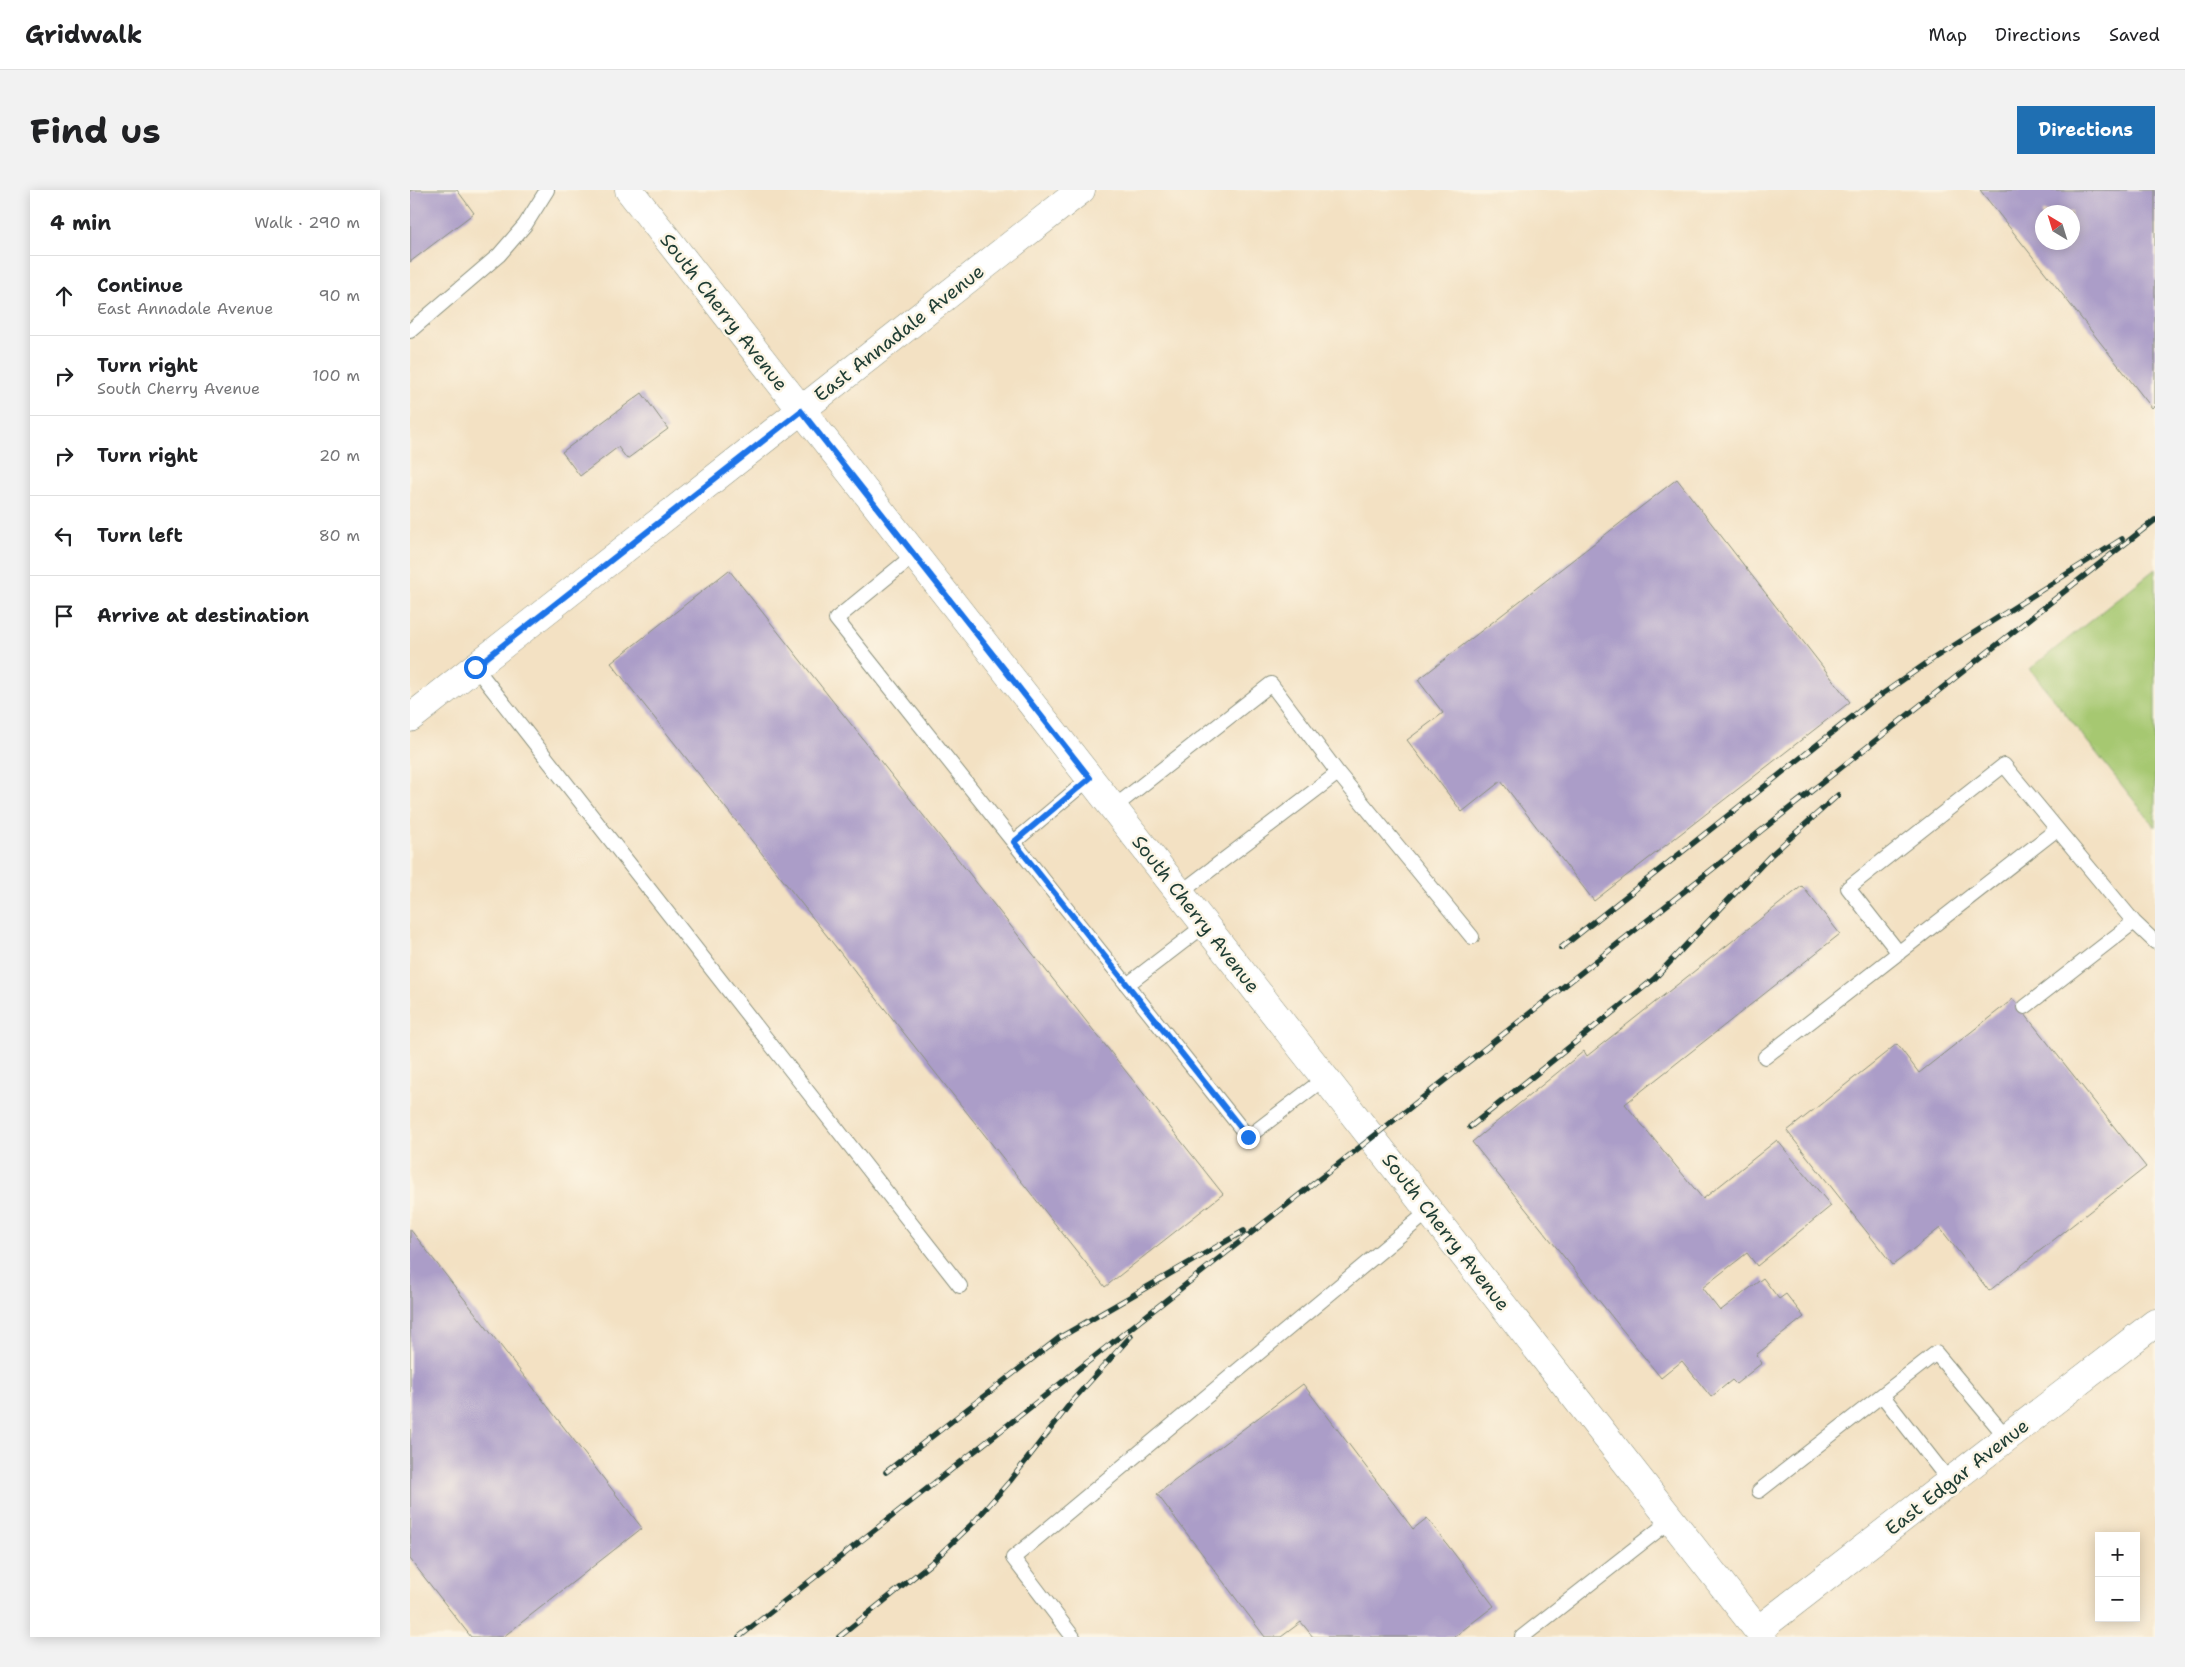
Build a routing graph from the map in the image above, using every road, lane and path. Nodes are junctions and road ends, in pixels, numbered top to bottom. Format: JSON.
{"nodes":[{"id":1,"x":629,"y":190,"type":"edge"},
{"id":2,"x":1081,"y":190,"type":"edge"},
{"id":3,"x":543,"y":192,"type":"edge"},
{"id":4,"x":410,"y":330,"type":"edge"},
{"id":5,"x":801,"y":411,"type":"junction"},
{"id":6,"x":914,"y":555,"type":"junction"},
{"id":7,"x":475,"y":667,"type":"junction"},
{"id":8,"x":410,"y":718,"type":"edge"},
{"id":9,"x":1338,"y":773,"type":"junction"},
{"id":10,"x":1090,"y":778,"type":"junction"},
{"id":11,"x":1113,"y":808,"type":"junction"},
{"id":12,"x":2056,"y":830,"type":"junction"},
{"id":13,"x":1014,"y":842,"type":"junction"},
{"id":14,"x":1180,"y":893,"type":"junction"},
{"id":15,"x":2134,"y":922,"type":"junction"},
{"id":16,"x":1205,"y":926,"type":"junction"},
{"id":17,"x":1472,"y":937,"type":"dead end"},
{"id":18,"x":2155,"y":942,"type":"edge"},
{"id":19,"x":1899,"y":953,"type":"junction"},
{"id":20,"x":1127,"y":985,"type":"junction"},
{"id":21,"x":2025,"y":1007,"type":"dead end"},
{"id":22,"x":1765,"y":1057,"type":"dead end"},
{"id":23,"x":1325,"y":1078,"type":"junction"},
{"id":24,"x":1429,"y":1211,"type":"junction"},
{"id":25,"x":960,"y":1286,"type":"dead end"},
{"id":26,"x":2155,"y":1323,"type":"edge"},
{"id":27,"x":1882,"y":1395,"type":"junction"},
{"id":28,"x":2007,"y":1438,"type":"junction"},
{"id":29,"x":1950,"y":1482,"type":"junction"},
{"id":30,"x":1760,"y":1491,"type":"dead end"},
{"id":31,"x":1672,"y":1520,"type":"junction"},
{"id":32,"x":1761,"y":1634,"type":"edge"},
{"id":33,"x":1073,"y":1637,"type":"edge"},
{"id":34,"x":1522,"y":1637,"type":"edge"}],
"edges":[{"from":1,"to":5,"type":"street","name":"South Cherry Avenue"},
{"from":2,"to":5,"type":"street","name":"East Annadale Avenue"},
{"from":3,"to":4,"type":"lane"},
{"from":5,"to":6,"type":"street","name":"South Cherry Avenue"},
{"from":5,"to":7,"type":"street","name":"East Annadale Avenue"},
{"from":6,"to":10,"type":"street","name":"South Cherry Avenue"},
{"from":6,"to":13,"type":"lane"},
{"from":7,"to":8,"type":"street","name":"East Annadale Avenue"},
{"from":7,"to":25,"type":"lane"},
{"from":9,"to":11,"type":"lane"},
{"from":9,"to":14,"type":"lane"},
{"from":9,"to":17,"type":"lane"},
{"from":10,"to":11,"type":"street","name":"South Cherry Avenue"},
{"from":10,"to":13,"type":"lane"},
{"from":11,"to":14,"type":"street","name":"South Cherry Avenue"},
{"from":12,"to":15,"type":"lane"},
{"from":12,"to":19,"type":"lane"},
{"from":12,"to":19,"type":"lane"},
{"from":13,"to":20,"type":"lane"},
{"from":14,"to":16,"type":"street","name":"South Cherry Avenue"},
{"from":15,"to":18,"type":"lane"},
{"from":15,"to":21,"type":"lane"},
{"from":16,"to":20,"type":"lane"},
{"from":16,"to":23,"type":"street","name":"South Cherry Avenue"},
{"from":19,"to":22,"type":"lane"},
{"from":20,"to":23,"type":"lane"},
{"from":23,"to":24,"type":"street","name":"South Cherry Avenue"},
{"from":24,"to":31,"type":"street","name":"South Cherry Avenue"},
{"from":24,"to":33,"type":"lane"},
{"from":26,"to":28,"type":"street","name":"East Edgar Avenue"},
{"from":27,"to":28,"type":"lane"},
{"from":27,"to":29,"type":"lane"},
{"from":27,"to":30,"type":"lane"},
{"from":28,"to":29,"type":"street","name":"East Edgar Avenue"},
{"from":29,"to":32,"type":"street","name":"East Edgar Avenue"},
{"from":31,"to":32,"type":"street","name":"South Cherry Avenue"},
{"from":31,"to":34,"type":"lane"}]}
